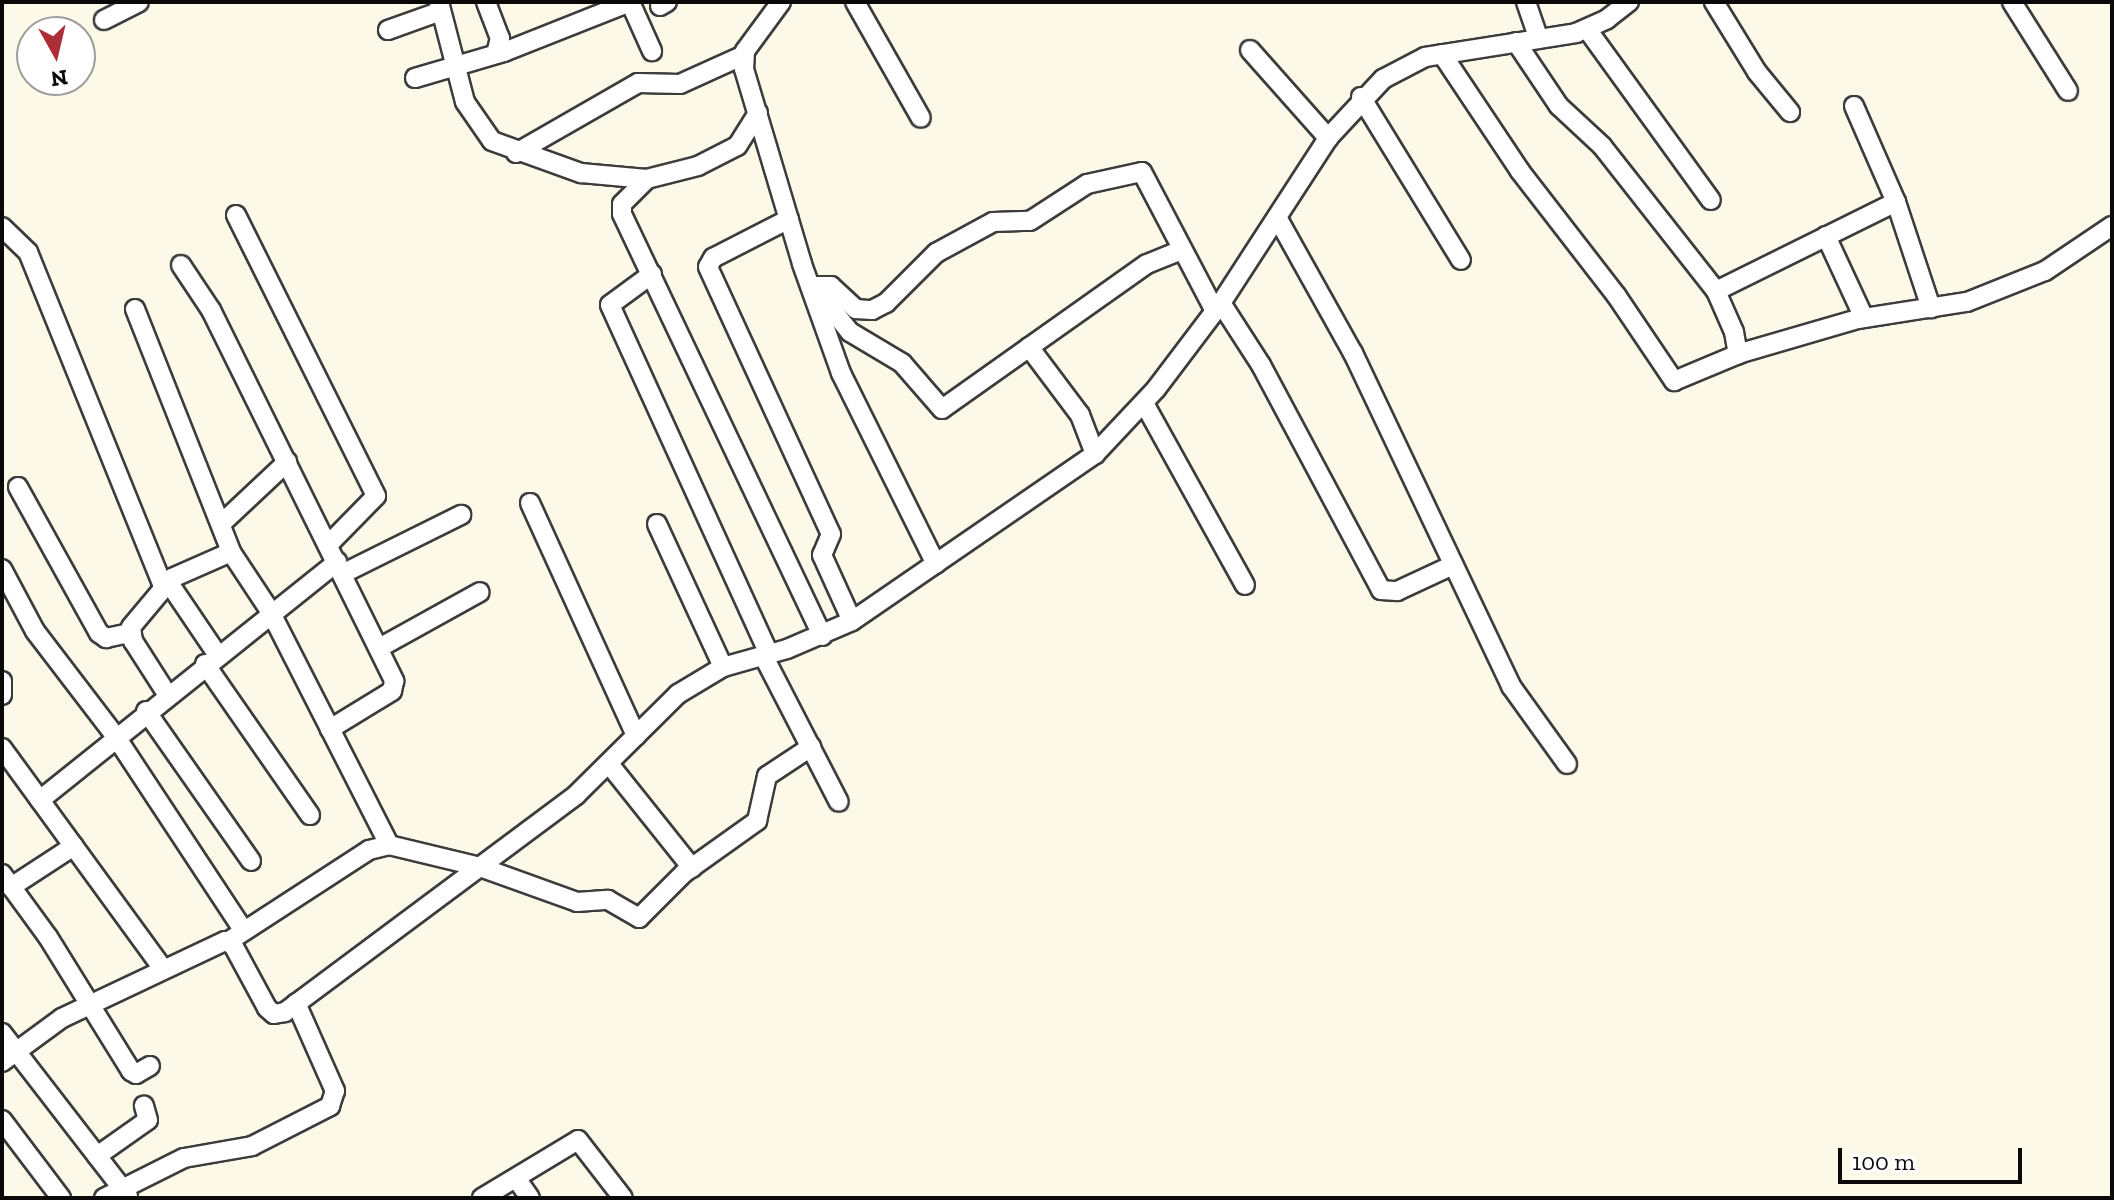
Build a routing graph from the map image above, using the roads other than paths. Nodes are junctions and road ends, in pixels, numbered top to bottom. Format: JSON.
{"nodes":[{"id":1,"x":139,"y":2,"type":"edge"},
{"id":2,"x":486,"y":2,"type":"edge"},
{"id":3,"x":630,"y":2,"type":"edge"},
{"id":4,"x":855,"y":2,"type":"edge"},
{"id":5,"x":1526,"y":2,"type":"edge"},
{"id":6,"x":1629,"y":2,"type":"edge"},
{"id":7,"x":1714,"y":2,"type":"edge"},
{"id":8,"x":2012,"y":2,"type":"edge"},
{"id":9,"x":778,"y":3,"type":"edge"},
{"id":10,"x":440,"y":7,"type":"edge"},
{"id":11,"x":104,"y":20,"type":"dead end"},
{"id":12,"x":1587,"y":29,"type":"junction"},
{"id":13,"x":388,"y":30,"type":"dead end"},
{"id":14,"x":1539,"y":39,"type":"junction"},
{"id":15,"x":1516,"y":42,"type":"junction"},
{"id":16,"x":1250,"y":50,"type":"dead end"},
{"id":17,"x":652,"y":51,"type":"dead end"},
{"id":18,"x":496,"y":54,"type":"junction"},
{"id":19,"x":1442,"y":54,"type":"junction"},
{"id":20,"x":744,"y":55,"type":"junction"},
{"id":21,"x":454,"y":67,"type":"junction"},
{"id":22,"x":415,"y":78,"type":"dead end"},
{"id":23,"x":2068,"y":91,"type":"dead end"},
{"id":24,"x":1361,"y":97,"type":"junction"},
{"id":25,"x":1854,"y":106,"type":"dead end"},
{"id":26,"x":1790,"y":112,"type":"dead end"},
{"id":27,"x":758,"y":113,"type":"junction"},
{"id":28,"x":921,"y":118,"type":"dead end"},
{"id":29,"x":1328,"y":138,"type":"junction"},
{"id":30,"x":516,"y":153,"type":"junction"},
{"id":31,"x":647,"y":179,"type":"junction"},
{"id":32,"x":1711,"y":200,"type":"dead end"},
{"id":33,"x":1896,"y":202,"type":"junction"},
{"id":34,"x":236,"y":215,"type":"dead end"},
{"id":35,"x":789,"y":219,"type":"junction"},
{"id":36,"x":1278,"y":219,"type":"junction"},
{"id":37,"x":2112,"y":226,"type":"edge"},
{"id":38,"x":2,"y":227,"type":"edge"},
{"id":39,"x":1826,"y":236,"type":"junction"},
{"id":40,"x":1180,"y":251,"type":"junction"},
{"id":41,"x":1461,"y":260,"type":"dead end"},
{"id":42,"x":181,"y":265,"type":"dead end"},
{"id":43,"x":652,"y":274,"type":"junction"},
{"id":44,"x":810,"y":281,"type":"junction"},
{"id":45,"x":1716,"y":291,"type":"junction"},
{"id":46,"x":1218,"y":307,"type":"junction"},
{"id":47,"x":1931,"y":308,"type":"junction"},
{"id":48,"x":135,"y":309,"type":"dead end"},
{"id":49,"x":1864,"y":318,"type":"junction"},
{"id":50,"x":1029,"y":347,"type":"junction"},
{"id":51,"x":1738,"y":355,"type":"junction"},
{"id":52,"x":1144,"y":403,"type":"junction"},
{"id":53,"x":1095,"y":454,"type":"junction"},
{"id":54,"x":287,"y":462,"type":"junction"},
{"id":55,"x":18,"y":487,"type":"dead end"},
{"id":56,"x":530,"y":503,"type":"dead end"},
{"id":57,"x":461,"y":515,"type":"dead end"},
{"id":58,"x":221,"y":524,"type":"junction"},
{"id":59,"x":657,"y":524,"type":"dead end"},
{"id":60,"x":328,"y":545,"type":"junction"},
{"id":61,"x":231,"y":552,"type":"junction"},
{"id":62,"x":936,"y":564,"type":"junction"},
{"id":63,"x":1453,"y":565,"type":"junction"},
{"id":64,"x":340,"y":568,"type":"junction"},
{"id":65,"x":2,"y":569,"type":"edge"},
{"id":66,"x":166,"y":585,"type":"junction"},
{"id":67,"x":1245,"y":585,"type":"dead end"},
{"id":68,"x":480,"y":592,"type":"dead end"},
{"id":69,"x":270,"y":611,"type":"junction"},
{"id":70,"x":852,"y":621,"type":"junction"},
{"id":71,"x":130,"y":633,"type":"junction"},
{"id":72,"x":822,"y":636,"type":"junction"},
{"id":73,"x":379,"y":648,"type":"junction"},
{"id":74,"x":766,"y":655,"type":"junction"},
{"id":75,"x":211,"y":659,"type":"junction"},
{"id":76,"x":723,"y":667,"type":"junction"},
{"id":77,"x":2,"y":681,"type":"edge"},
{"id":78,"x":167,"y":694,"type":"junction"},
{"id":79,"x":2,"y":695,"type":"edge"},
{"id":80,"x":146,"y":711,"type":"junction"},
{"id":81,"x":330,"y":729,"type":"junction"},
{"id":82,"x":636,"y":736,"type":"junction"},
{"id":83,"x":116,"y":737,"type":"junction"},
{"id":84,"x":811,"y":747,"type":"junction"},
{"id":85,"x":2,"y":748,"type":"edge"},
{"id":86,"x":609,"y":764,"type":"junction"},
{"id":87,"x":1567,"y":764,"type":"dead end"},
{"id":88,"x":8,"y":769,"type":"edge"},
{"id":89,"x":40,"y":800,"type":"junction"},
{"id":90,"x":839,"y":802,"type":"dead end"},
{"id":91,"x":310,"y":815,"type":"dead end"},
{"id":92,"x":389,"y":845,"type":"junction"},
{"id":93,"x":74,"y":846,"type":"junction"},
{"id":94,"x":251,"y":861,"type":"dead end"},
{"id":95,"x":480,"y":867,"type":"junction"},
{"id":96,"x":692,"y":868,"type":"junction"},
{"id":97,"x":7,"y":881,"type":"edge"},
{"id":98,"x":236,"y":936,"type":"junction"},
{"id":99,"x":163,"y":969,"type":"junction"},
{"id":100,"x":91,"y":1003,"type":"junction"},
{"id":101,"x":296,"y":1003,"type":"junction"},
{"id":102,"x":2,"y":1033,"type":"edge"},
{"id":103,"x":9,"y":1056,"type":"edge"},
{"id":104,"x":150,"y":1066,"type":"dead end"},
{"id":105,"x":144,"y":1106,"type":"dead end"},
{"id":106,"x":2,"y":1120,"type":"edge"},
{"id":107,"x":97,"y":1156,"type":"junction"},
{"id":108,"x":516,"y":1178,"type":"junction"},
{"id":109,"x":127,"y":1193,"type":"edge"},
{"id":110,"x":61,"y":1198,"type":"edge"},
{"id":111,"x":104,"y":1198,"type":"edge"},
{"id":112,"x":482,"y":1198,"type":"edge"},
{"id":113,"x":530,"y":1198,"type":"edge"},
{"id":114,"x":623,"y":1198,"type":"edge"}],
"edges":[{"from":1,"to":11,"type":"street"},
{"from":2,"to":18,"type":"street"},
{"from":3,"to":17,"type":"street"},
{"from":3,"to":18,"type":"street"},
{"from":4,"to":28,"type":"street"},
{"from":5,"to":14,"type":"street"},
{"from":6,"to":12,"type":"street"},
{"from":7,"to":26,"type":"street"},
{"from":8,"to":23,"type":"street"},
{"from":9,"to":20,"type":"street"},
{"from":10,"to":13,"type":"street"},
{"from":10,"to":21,"type":"street"},
{"from":12,"to":14,"type":"street"},
{"from":12,"to":32,"type":"street"},
{"from":14,"to":15,"type":"street"},
{"from":15,"to":19,"type":"street"},
{"from":15,"to":45,"type":"street"},
{"from":16,"to":29,"type":"street"},
{"from":18,"to":21,"type":"street"},
{"from":19,"to":24,"type":"street"},
{"from":19,"to":51,"type":"street"},
{"from":20,"to":27,"type":"street"},
{"from":20,"to":30,"type":"street"},
{"from":21,"to":22,"type":"street"},
{"from":21,"to":30,"type":"street"},
{"from":24,"to":29,"type":"street"},
{"from":24,"to":41,"type":"street"},
{"from":25,"to":33,"type":"street"},
{"from":27,"to":31,"type":"street"},
{"from":27,"to":35,"type":"street"},
{"from":29,"to":36,"type":"street"},
{"from":30,"to":31,"type":"street"},
{"from":31,"to":43,"type":"street"},
{"from":33,"to":39,"type":"street"},
{"from":33,"to":47,"type":"street"},
{"from":34,"to":60,"type":"street"},
{"from":35,"to":44,"type":"street"},
{"from":35,"to":70,"type":"street"},
{"from":36,"to":46,"type":"street"},
{"from":36,"to":63,"type":"street"},
{"from":37,"to":47,"type":"street"},
{"from":38,"to":66,"type":"street"},
{"from":39,"to":45,"type":"street"},
{"from":39,"to":49,"type":"street"},
{"from":40,"to":44,"type":"street"},
{"from":40,"to":46,"type":"street"},
{"from":40,"to":50,"type":"street"},
{"from":42,"to":54,"type":"street"},
{"from":43,"to":72,"type":"street"},
{"from":43,"to":74,"type":"street"},
{"from":44,"to":50,"type":"street"},
{"from":44,"to":62,"type":"street"},
{"from":45,"to":51,"type":"street"},
{"from":46,"to":52,"type":"street"},
{"from":46,"to":63,"type":"street"},
{"from":47,"to":49,"type":"street"},
{"from":48,"to":58,"type":"street"},
{"from":49,"to":51,"type":"street"},
{"from":50,"to":53,"type":"street"},
{"from":52,"to":53,"type":"street"},
{"from":52,"to":67,"type":"street"},
{"from":53,"to":62,"type":"street"},
{"from":54,"to":58,"type":"street"},
{"from":54,"to":60,"type":"street"},
{"from":55,"to":71,"type":"street"},
{"from":56,"to":82,"type":"street"},
{"from":57,"to":64,"type":"street"},
{"from":58,"to":61,"type":"street"},
{"from":59,"to":76,"type":"street"},
{"from":60,"to":64,"type":"street"},
{"from":61,"to":66,"type":"street"},
{"from":61,"to":69,"type":"street"},
{"from":62,"to":70,"type":"street"},
{"from":63,"to":87,"type":"street"},
{"from":64,"to":69,"type":"street"},
{"from":64,"to":73,"type":"street"},
{"from":65,"to":83,"type":"street"},
{"from":66,"to":71,"type":"street"},
{"from":66,"to":75,"type":"street"},
{"from":68,"to":73,"type":"street"},
{"from":69,"to":75,"type":"street"},
{"from":69,"to":81,"type":"street"},
{"from":70,"to":72,"type":"street"},
{"from":71,"to":78,"type":"street"},
{"from":72,"to":74,"type":"street"},
{"from":73,"to":81,"type":"street"},
{"from":74,"to":76,"type":"street"},
{"from":74,"to":84,"type":"street"},
{"from":75,"to":78,"type":"street"},
{"from":75,"to":91,"type":"street"},
{"from":76,"to":82,"type":"street"},
{"from":77,"to":79,"type":"street"},
{"from":78,"to":80,"type":"street"},
{"from":80,"to":83,"type":"street"},
{"from":80,"to":94,"type":"street"},
{"from":81,"to":92,"type":"street"},
{"from":82,"to":86,"type":"street"},
{"from":83,"to":89,"type":"street"},
{"from":83,"to":98,"type":"street"},
{"from":84,"to":90,"type":"street"},
{"from":84,"to":96,"type":"street"},
{"from":85,"to":88,"type":"street"},
{"from":86,"to":95,"type":"street"},
{"from":86,"to":96,"type":"street"},
{"from":88,"to":89,"type":"street"},
{"from":89,"to":93,"type":"street"},
{"from":92,"to":95,"type":"street"},
{"from":92,"to":98,"type":"street"},
{"from":93,"to":97,"type":"street"},
{"from":93,"to":99,"type":"street"},
{"from":95,"to":96,"type":"street"},
{"from":95,"to":101,"type":"street"},
{"from":97,"to":100,"type":"street"},
{"from":98,"to":99,"type":"street"},
{"from":98,"to":101,"type":"street"},
{"from":99,"to":100,"type":"street"},
{"from":100,"to":103,"type":"street"},
{"from":100,"to":104,"type":"street"},
{"from":101,"to":109,"type":"street"},
{"from":102,"to":103,"type":"street"},
{"from":103,"to":107,"type":"street"},
{"from":105,"to":107,"type":"street"},
{"from":106,"to":110,"type":"street"},
{"from":107,"to":109,"type":"street"},
{"from":108,"to":112,"type":"street"},
{"from":108,"to":113,"type":"street"},
{"from":108,"to":114,"type":"street"},
{"from":109,"to":111,"type":"street"}]}
